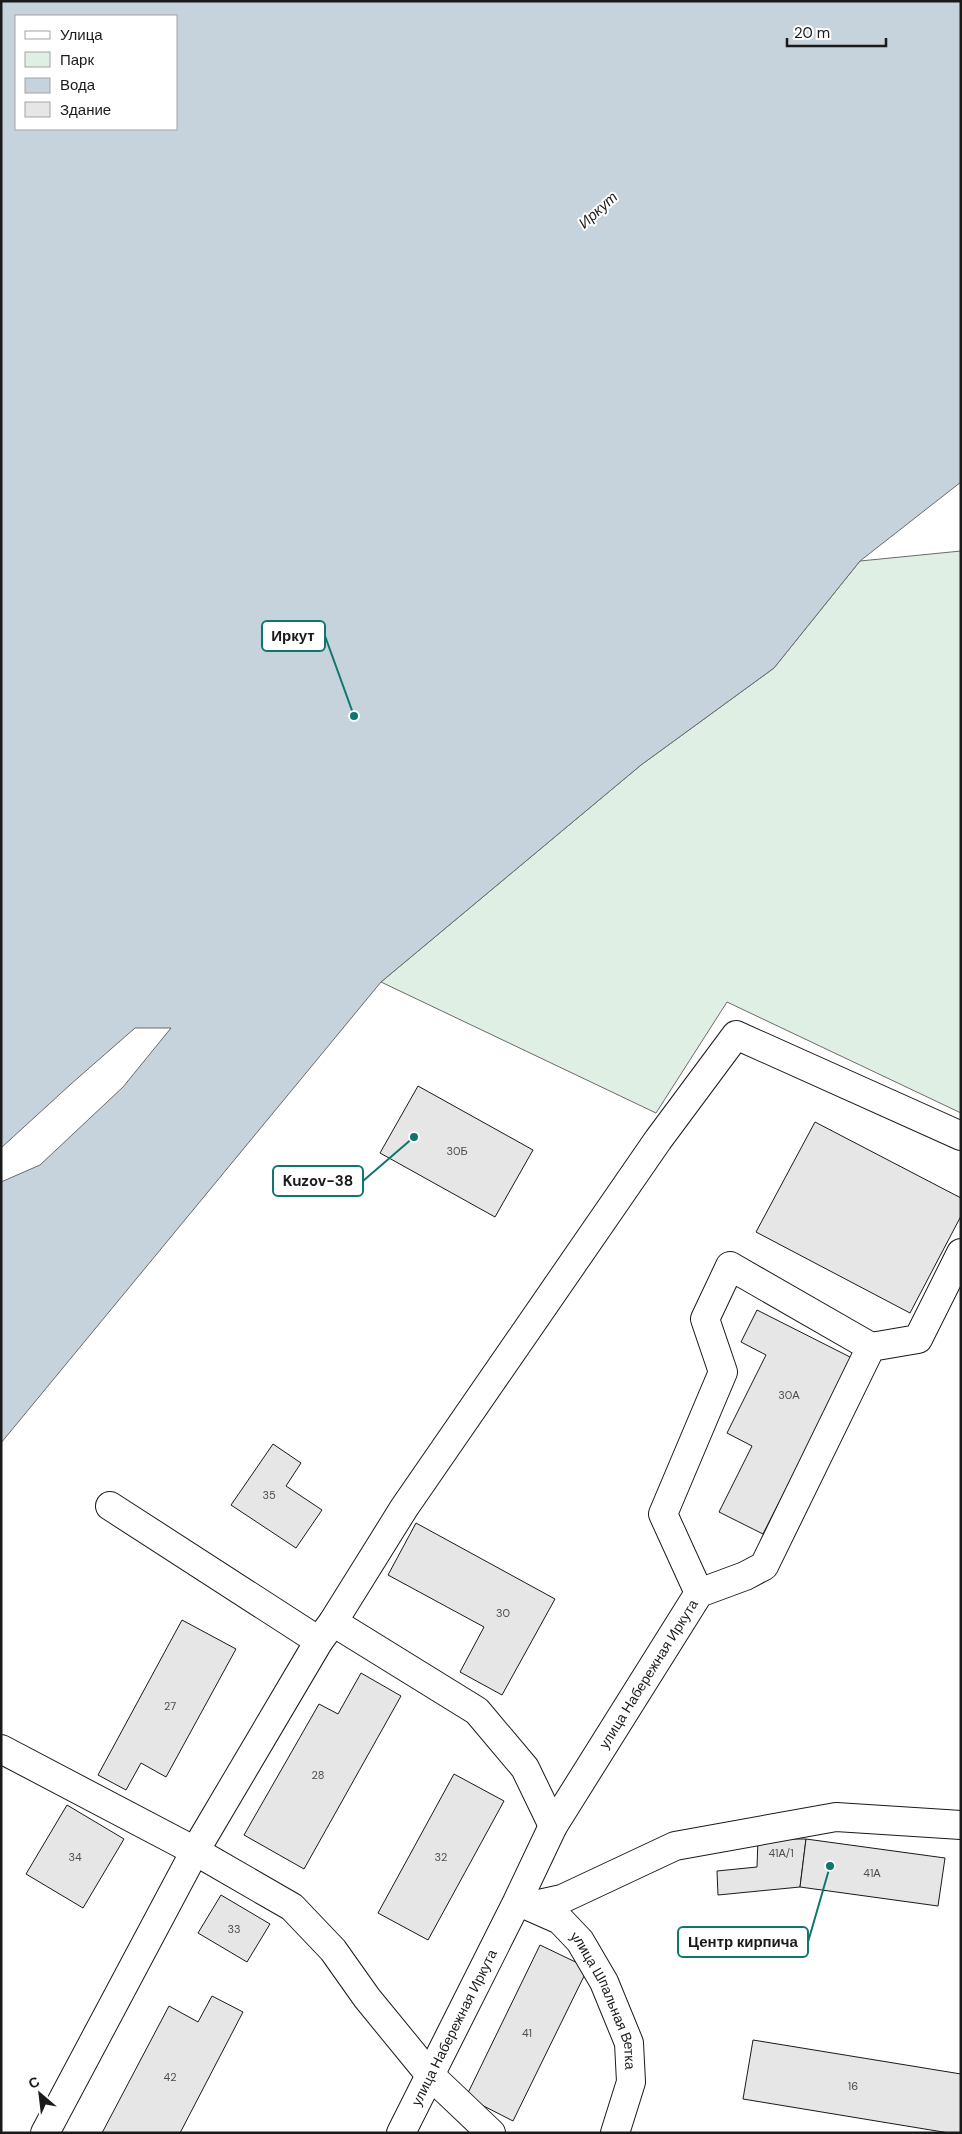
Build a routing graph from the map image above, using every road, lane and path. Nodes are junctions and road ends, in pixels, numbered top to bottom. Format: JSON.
{"nodes":[{"id":1,"x":961,"y":1136,"type":"edge"},
{"id":2,"x":961,"y":1253,"type":"edge"},
{"id":3,"x":871,"y":1347,"type":"junction"},
{"id":4,"x":110,"y":1506,"type":"dead end"},
{"id":5,"x":699,"y":1593,"type":"junction"},
{"id":6,"x":326,"y":1631,"type":"junction"},
{"id":7,"x":1,"y":1749,"type":"edge"},
{"id":8,"x":961,"y":1825,"type":"edge"},
{"id":9,"x":553,"y":1826,"type":"junction"},
{"id":10,"x":195,"y":1851,"type":"junction"},
{"id":11,"x":524,"y":1904,"type":"junction"},
{"id":12,"x":430,"y":2075,"type":"junction"},
{"id":13,"x":45,"y":2133,"type":"edge"},
{"id":14,"x":401,"y":2133,"type":"edge"},
{"id":15,"x":491,"y":2133,"type":"edge"},
{"id":16,"x":615,"y":2133,"type":"edge"}],
"edges":[{"from":1,"to":6,"type":"street"},
{"from":2,"to":3,"type":"street"},
{"from":3,"to":5,"type":"street","name":"улица Набережная Иркута"},
{"from":3,"to":5,"type":"street"},
{"from":4,"to":6,"type":"street"},
{"from":5,"to":9,"type":"street","name":"улица Набережная Иркута"},
{"from":6,"to":9,"type":"street"},
{"from":6,"to":10,"type":"street"},
{"from":7,"to":10,"type":"street"},
{"from":8,"to":11,"type":"street"},
{"from":9,"to":11,"type":"street","name":"улица Набережная Иркута"},
{"from":10,"to":12,"type":"street"},
{"from":10,"to":13,"type":"street"},
{"from":11,"to":12,"type":"street","name":"улица Набережная Иркута"},
{"from":11,"to":16,"type":"street","name":"улица Шпальная Ветка"},
{"from":12,"to":14,"type":"street","name":"улица Набережная Иркута"},
{"from":12,"to":15,"type":"street"}]}
